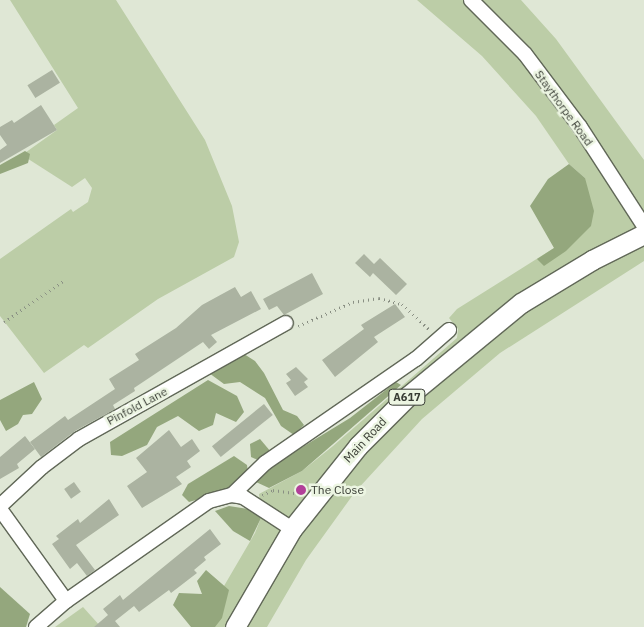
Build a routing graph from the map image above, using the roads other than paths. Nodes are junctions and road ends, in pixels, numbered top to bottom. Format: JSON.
{"nodes":[{"id":1,"x":471,"y":0,"type":"edge"},
{"id":2,"x":644,"y":226,"type":"edge"},
{"id":3,"x":644,"y":234,"type":"edge"},
{"id":4,"x":286,"y":323,"type":"road end"},
{"id":5,"x":444,"y":334,"type":"road end"},
{"id":6,"x":238,"y":496,"type":"junction"},
{"id":7,"x":0,"y":508,"type":"edge"},
{"id":8,"x":292,"y":529,"type":"junction"},
{"id":9,"x":66,"y":601,"type":"junction"},
{"id":10,"x":36,"y":627,"type":"edge"},
{"id":11,"x":235,"y":627,"type":"edge"}],
"edges":[{"from":1,"to":2,"type":"street","name":"Staythorpe Road"},
{"from":3,"to":8,"type":"highway","name":"Main Road","number":"A617"},
{"from":4,"to":7,"type":"street","name":"Pinfold Lane"},
{"from":5,"to":6,"type":"street"},
{"from":6,"to":8,"type":"street"},
{"from":6,"to":9,"type":"street"},
{"from":7,"to":9,"type":"street"},
{"from":8,"to":11,"type":"highway","name":"Main Road","number":"A617"},
{"from":9,"to":10,"type":"street"}]}
